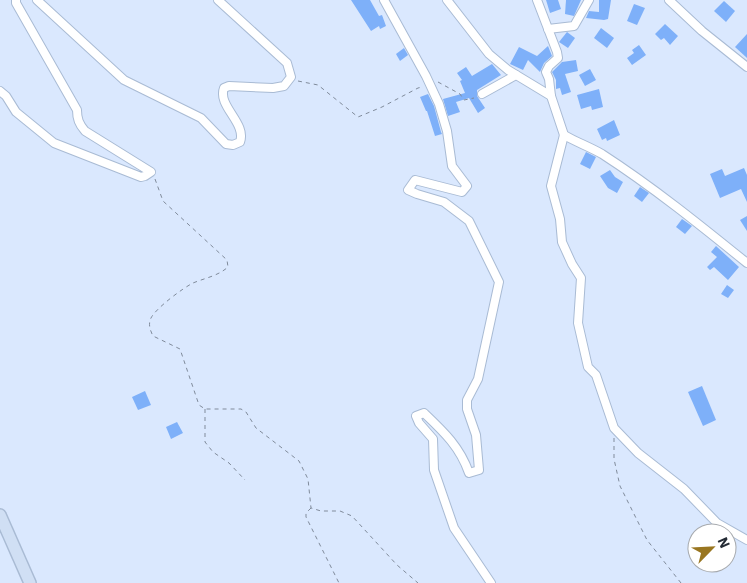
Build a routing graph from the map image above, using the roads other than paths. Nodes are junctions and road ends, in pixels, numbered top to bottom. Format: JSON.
{"nodes":[{"id":1,"x":16,"y":0,"type":"edge"},
{"id":2,"x":37,"y":0,"type":"edge"},
{"id":3,"x":218,"y":0,"type":"edge"},
{"id":4,"x":384,"y":0,"type":"edge"},
{"id":5,"x":447,"y":0,"type":"edge"},
{"id":6,"x":537,"y":0,"type":"edge"},
{"id":7,"x":589,"y":0,"type":"edge"},
{"id":8,"x":669,"y":0,"type":"edge"},
{"id":9,"x":548,"y":29,"type":"junction"},
{"id":10,"x":747,"y":67,"type":"edge"},
{"id":11,"x":516,"y":74,"type":"junction"},
{"id":12,"x":0,"y":91,"type":"edge"},
{"id":13,"x":482,"y":94,"type":"road end"},
{"id":14,"x":551,"y":96,"type":"junction"},
{"id":15,"x":564,"y":136,"type":"junction"},
{"id":16,"x":747,"y":263,"type":"edge"},
{"id":17,"x":0,"y":516,"type":"edge"},
{"id":18,"x":747,"y":540,"type":"edge"},
{"id":19,"x":30,"y":583,"type":"edge"},
{"id":20,"x":491,"y":583,"type":"edge"}],
"edges":[{"from":1,"to":12,"type":"street"},
{"from":2,"to":3,"type":"street"},
{"from":4,"to":20,"type":"street"},
{"from":5,"to":11,"type":"street"},
{"from":6,"to":9,"type":"street"},
{"from":7,"to":9,"type":"street"},
{"from":8,"to":10,"type":"street"},
{"from":9,"to":14,"type":"street"},
{"from":11,"to":13,"type":"street"},
{"from":11,"to":14,"type":"street"},
{"from":14,"to":15,"type":"street"},
{"from":15,"to":16,"type":"street"},
{"from":15,"to":18,"type":"street"},
{"from":17,"to":19,"type":"street"}]}
